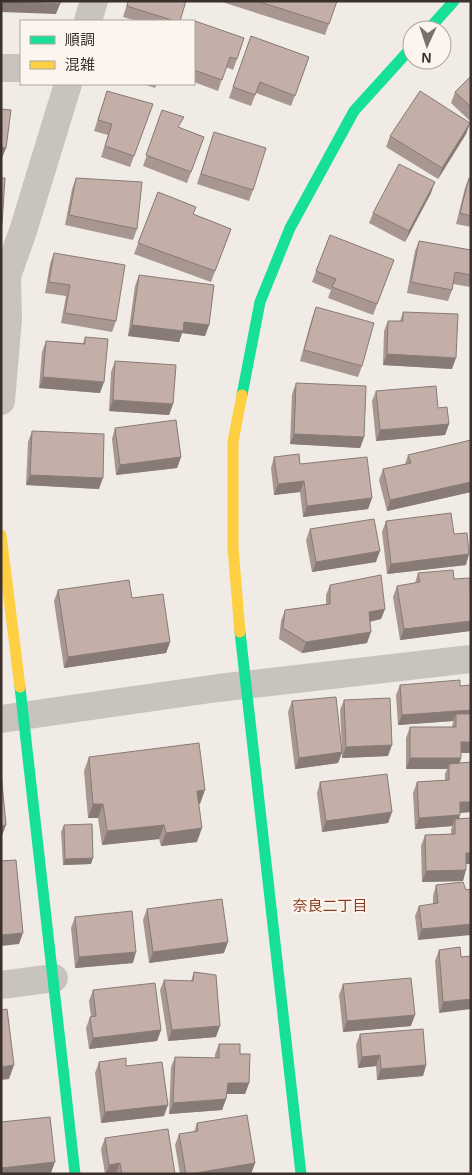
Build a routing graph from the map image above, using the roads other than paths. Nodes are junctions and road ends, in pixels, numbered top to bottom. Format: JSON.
{"nodes":[{"id":1,"x":94,"y":1,"type":"edge"},
{"id":2,"x":454,"y":1,"type":"edge"},
{"id":3,"x":88,"y":20,"type":"edge"},
{"id":4,"x":437,"y":20,"type":"edge"},
{"id":5,"x":402,"y":59,"type":"edge"},
{"id":6,"x":1,"y":68,"type":"edge"},
{"id":7,"x":20,"y":68,"type":"edge"},
{"id":8,"x":68,"y":85,"type":"edge"},
{"id":9,"x":4,"y":276,"type":"edge"},
{"id":10,"x":1,"y":401,"type":"edge"},
{"id":11,"x":1,"y":535,"type":"edge"},
{"id":12,"x":471,"y":659,"type":"edge"},
{"id":13,"x":244,"y":685,"type":"junction"},
{"id":14,"x":13,"y":718,"type":"edge"},
{"id":15,"x":54,"y":978,"type":"junction"},
{"id":16,"x":1,"y":985,"type":"edge"},
{"id":17,"x":75,"y":1174,"type":"edge"},
{"id":18,"x":301,"y":1174,"type":"edge"}],
"edges":[{"from":1,"to":3,"type":"street"},
{"from":2,"to":4,"type":"street"},
{"from":5,"to":13,"type":"street"},
{"from":6,"to":7,"type":"street"},
{"from":8,"to":9,"type":"street"},
{"from":9,"to":10,"type":"street"},
{"from":11,"to":14,"type":"street"},
{"from":12,"to":13,"type":"street"},
{"from":13,"to":14,"type":"street"},
{"from":13,"to":18,"type":"street"},
{"from":14,"to":15,"type":"street"},
{"from":15,"to":16,"type":"street"},
{"from":15,"to":17,"type":"street"}]}
